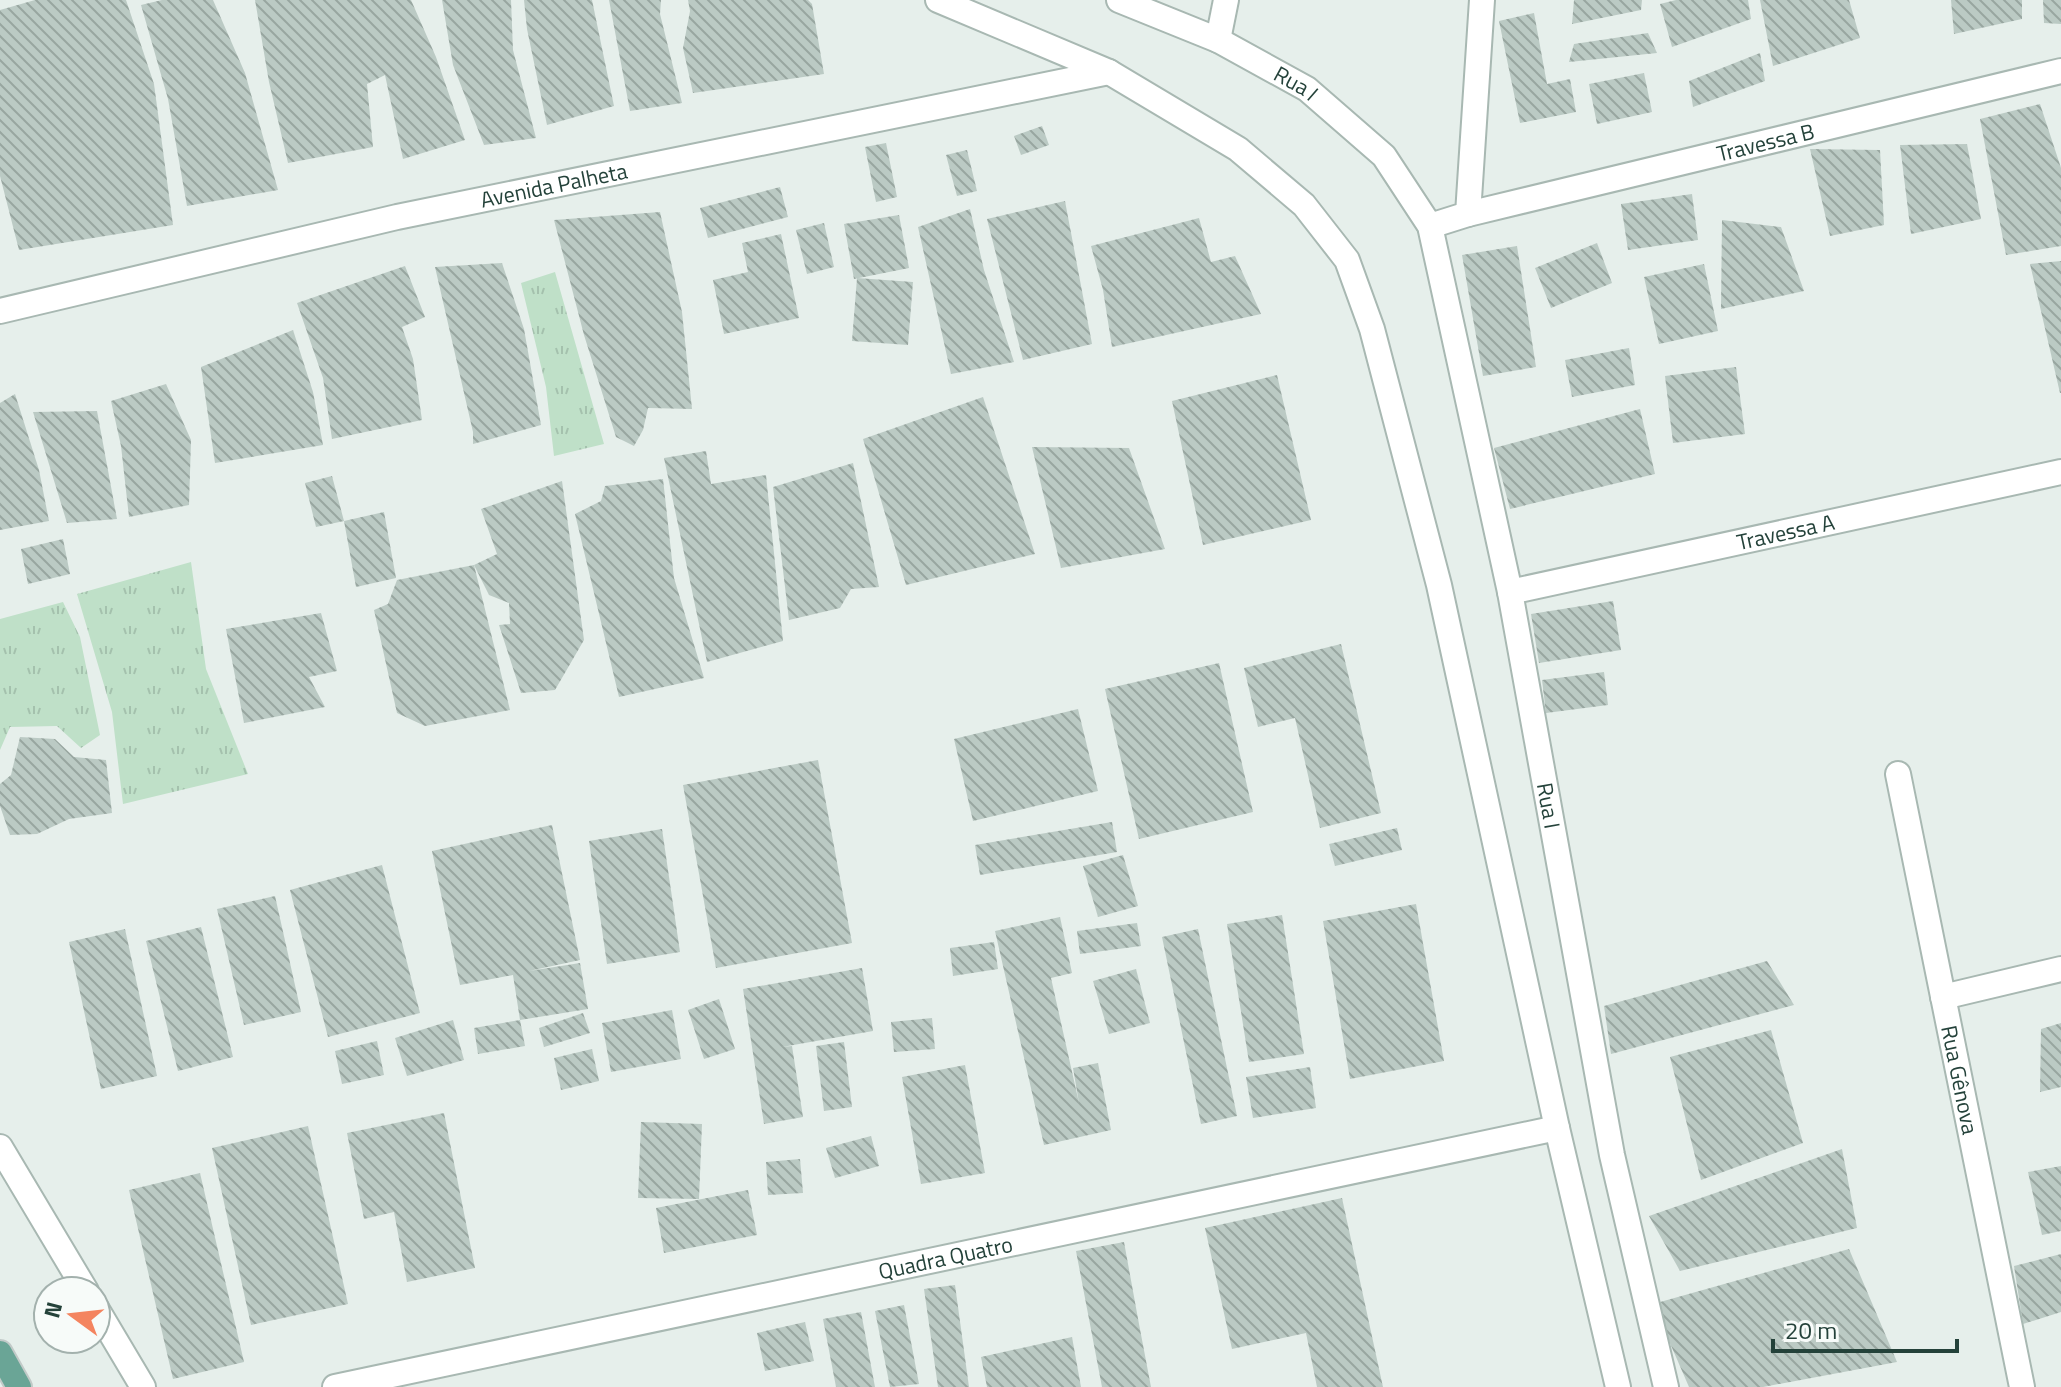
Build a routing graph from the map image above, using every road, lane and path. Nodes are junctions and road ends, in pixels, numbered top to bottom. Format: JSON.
{"nodes":[{"id":1,"x":938,"y":0,"type":"edge"},
{"id":2,"x":1119,"y":0,"type":"edge"},
{"id":3,"x":1226,"y":0,"type":"edge"},
{"id":4,"x":1482,"y":0,"type":"edge"},
{"id":5,"x":1218,"y":40,"type":"junction"},
{"id":6,"x":2061,"y":71,"type":"edge"},
{"id":7,"x":1109,"y":72,"type":"junction"},
{"id":8,"x":1468,"y":214,"type":"junction"},
{"id":9,"x":1430,"y":226,"type":"junction"},
{"id":10,"x":0,"y":311,"type":"edge"},
{"id":11,"x":2061,"y":472,"type":"edge"},
{"id":12,"x":1510,"y":592,"type":"junction"},
{"id":13,"x":1898,"y":774,"type":"dead end"},
{"id":14,"x":2061,"y":969,"type":"edge"},
{"id":15,"x":1943,"y":997,"type":"junction"},
{"id":16,"x":1557,"y":1128,"type":"junction"},
{"id":17,"x":0,"y":1147,"type":"edge"},
{"id":18,"x":76,"y":1275,"type":"edge"},
{"id":19,"x":112,"y":1335,"type":"edge"},
{"id":20,"x":0,"y":1353,"type":"edge"},
{"id":21,"x":19,"y":1387,"type":"edge"},
{"id":22,"x":143,"y":1387,"type":"edge"},
{"id":23,"x":335,"y":1387,"type":"edge"},
{"id":24,"x":1618,"y":1387,"type":"edge"},
{"id":25,"x":1666,"y":1387,"type":"edge"},
{"id":26,"x":2022,"y":1387,"type":"edge"}],
"edges":[{"from":1,"to":7,"type":"street"},
{"from":2,"to":5,"type":"street","name":"Rua I"},
{"from":3,"to":5,"type":"street"},
{"from":4,"to":8,"type":"street"},
{"from":5,"to":9,"type":"street","name":"Rua I"},
{"from":6,"to":8,"type":"street","name":"Travessa B"},
{"from":7,"to":10,"type":"street","name":"Avenida Palheta"},
{"from":7,"to":16,"type":"street"},
{"from":8,"to":9,"type":"street"},
{"from":9,"to":12,"type":"street","name":"Rua I"},
{"from":11,"to":12,"type":"street","name":"Travessa A"},
{"from":12,"to":25,"type":"street","name":"Rua I"},
{"from":13,"to":15,"type":"street","name":"Rua Gênova"},
{"from":14,"to":15,"type":"street"},
{"from":15,"to":26,"type":"street","name":"Rua Gênova"},
{"from":16,"to":23,"type":"street","name":"Quadra Quatro"},
{"from":16,"to":24,"type":"street"},
{"from":17,"to":18,"type":"street"},
{"from":19,"to":22,"type":"street"},
{"from":20,"to":21,"type":"main road"}]}
